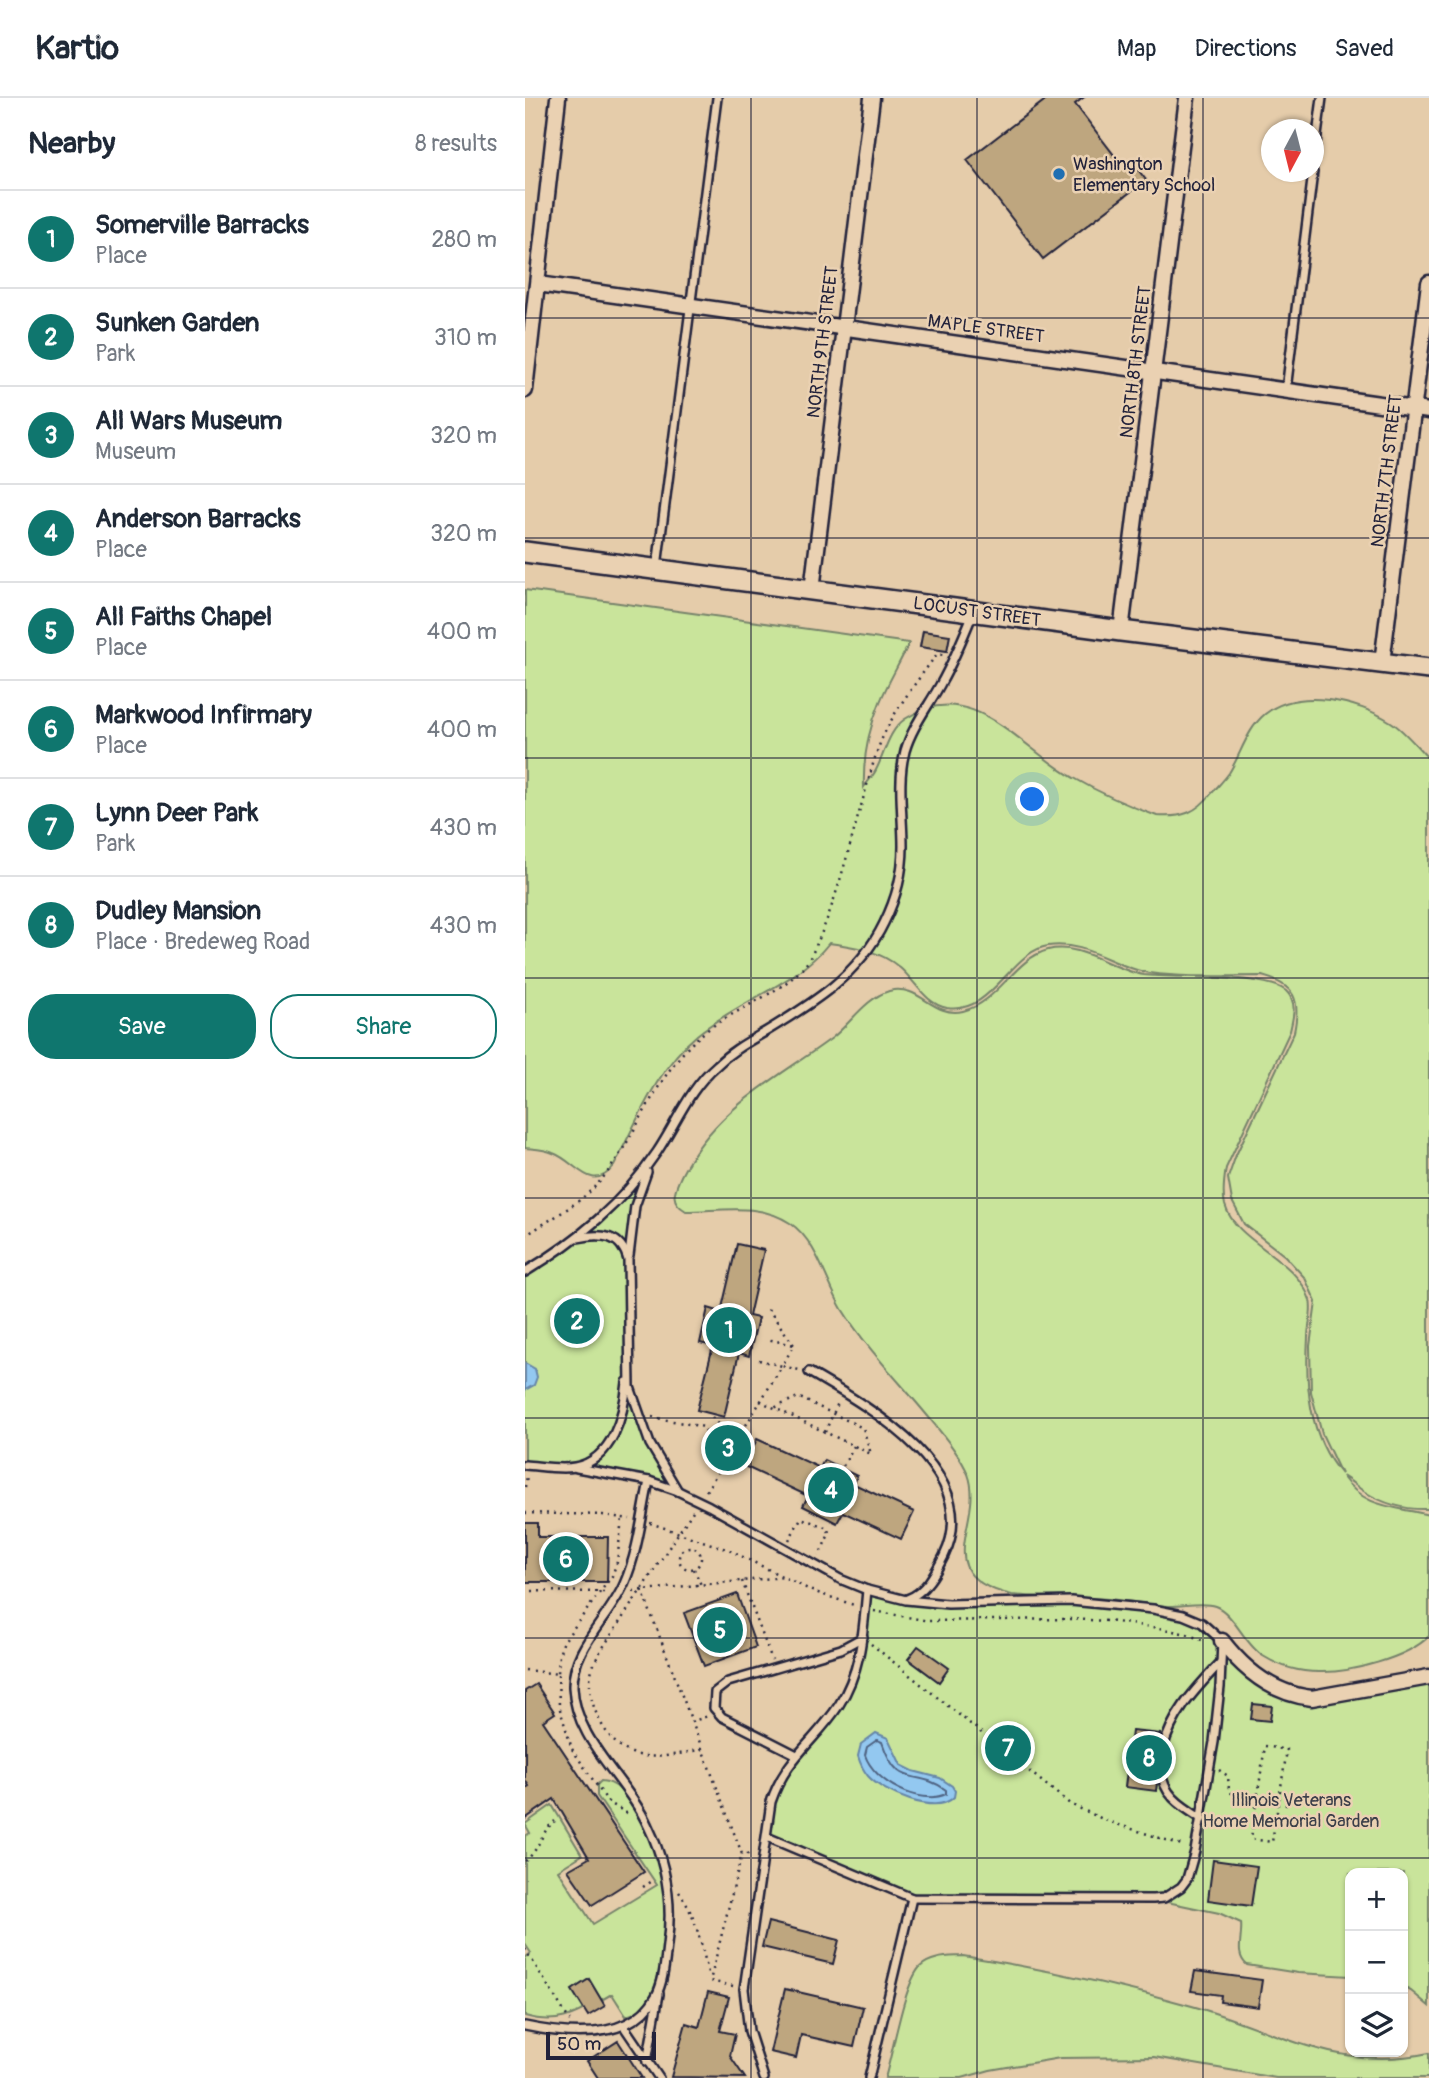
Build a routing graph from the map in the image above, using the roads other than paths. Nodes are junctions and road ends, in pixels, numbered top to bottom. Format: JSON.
{"nodes":[{"id":1,"x":558,"y":98,"type":"edge"},
{"id":2,"x":717,"y":98,"type":"edge"},
{"id":3,"x":871,"y":98,"type":"edge"},
{"id":4,"x":1188,"y":98,"type":"edge"},
{"id":5,"x":1322,"y":98,"type":"edge"},
{"id":6,"x":1320,"y":119,"type":"edge"},
{"id":7,"x":1312,"y":182,"type":"edge"},
{"id":8,"x":1429,"y":283,"type":"edge"},
{"id":9,"x":538,"y":284,"type":"junction"},
{"id":10,"x":692,"y":306,"type":"junction"},
{"id":11,"x":844,"y":328,"type":"junction"},
{"id":12,"x":1155,"y":372,"type":"junction"},
{"id":13,"x":525,"y":390,"type":"edge"},
{"id":14,"x":1286,"y":391,"type":"junction"},
{"id":15,"x":1422,"y":410,"type":"edge"},
{"id":16,"x":525,"y":552,"type":"edge"},
{"id":17,"x":657,"y":571,"type":"junction"},
{"id":18,"x":812,"y":590,"type":"junction"},
{"id":19,"x":974,"y":611,"type":"junction"},
{"id":20,"x":1121,"y":631,"type":"junction"},
{"id":21,"x":1382,"y":663,"type":"junction"},
{"id":22,"x":1429,"y":669,"type":"edge"},
{"id":23,"x":658,"y":1150,"type":"junction"},
{"id":24,"x":577,"y":1238,"type":"junction"},
{"id":25,"x":628,"y":1260,"type":"junction"},
{"id":26,"x":525,"y":1272,"type":"edge"},
{"id":27,"x":628,"y":1371,"type":"junction"},
{"id":28,"x":810,"y":1372,"type":"road end"},
{"id":29,"x":525,"y":1465,"type":"edge"},
{"id":30,"x":575,"y":1468,"type":"junction"},
{"id":31,"x":649,"y":1481,"type":"junction"},
{"id":32,"x":678,"y":1491,"type":"junction"},
{"id":33,"x":867,"y":1590,"type":"junction"},
{"id":34,"x":907,"y":1600,"type":"junction"},
{"id":35,"x":863,"y":1637,"type":"junction"},
{"id":36,"x":1222,"y":1642,"type":"junction"},
{"id":37,"x":1221,"y":1662,"type":"junction"},
{"id":38,"x":1429,"y":1676,"type":"edge"},
{"id":39,"x":1163,"y":1749,"type":"dead end"},
{"id":40,"x":797,"y":1755,"type":"junction"},
{"id":41,"x":1161,"y":1767,"type":"dead end"},
{"id":42,"x":1202,"y":1819,"type":"junction"},
{"id":43,"x":767,"y":1837,"type":"junction"},
{"id":44,"x":912,"y":1898,"type":"junction"},
{"id":45,"x":660,"y":1986,"type":"junction"},
{"id":46,"x":622,"y":2025,"type":"junction"},
{"id":47,"x":525,"y":2026,"type":"edge"},
{"id":48,"x":647,"y":2062,"type":"junction"},
{"id":49,"x":659,"y":2078,"type":"edge"},
{"id":50,"x":764,"y":2078,"type":"edge"},
{"id":51,"x":869,"y":2078,"type":"edge"}],
"edges":[{"from":1,"to":9,"type":"street"},
{"from":2,"to":10,"type":"lane"},
{"from":3,"to":11,"type":"street","name":"NORTH 9TH STREET"},
{"from":4,"to":12,"type":"street","name":"NORTH 8TH STREET"},
{"from":5,"to":6,"type":"lane"},
{"from":7,"to":14,"type":"lane"},
{"from":8,"to":15,"type":"street","name":"NORTH 7TH STREET"},
{"from":9,"to":10,"type":"street","name":"MAPLE STREET"},
{"from":9,"to":13,"type":"street"},
{"from":10,"to":11,"type":"street","name":"MAPLE STREET"},
{"from":10,"to":17,"type":"lane"},
{"from":11,"to":12,"type":"street","name":"MAPLE STREET"},
{"from":11,"to":18,"type":"street","name":"NORTH 9TH STREET"},
{"from":12,"to":14,"type":"street","name":"MAPLE STREET"},
{"from":12,"to":20,"type":"street","name":"NORTH 8TH STREET"},
{"from":14,"to":15,"type":"street","name":"MAPLE STREET"},
{"from":15,"to":21,"type":"street","name":"NORTH 7TH STREET"},
{"from":16,"to":17,"type":"street","name":"LOCUST STREET"},
{"from":17,"to":18,"type":"street","name":"LOCUST STREET"},
{"from":18,"to":19,"type":"street","name":"LOCUST STREET"},
{"from":19,"to":20,"type":"street","name":"LOCUST STREET"},
{"from":19,"to":23,"type":"lane"},
{"from":20,"to":21,"type":"street","name":"LOCUST STREET"},
{"from":21,"to":22,"type":"street","name":"LOCUST STREET"},
{"from":23,"to":24,"type":"lane"},
{"from":23,"to":25,"type":"lane"},
{"from":24,"to":25,"type":"lane"},
{"from":24,"to":26,"type":"lane"},
{"from":25,"to":27,"type":"lane"},
{"from":27,"to":30,"type":"lane"},
{"from":27,"to":32,"type":"lane"},
{"from":28,"to":34,"type":"lane"},
{"from":29,"to":30,"type":"lane"},
{"from":30,"to":31,"type":"lane"},
{"from":31,"to":32,"type":"lane"},
{"from":31,"to":45,"type":"lane"},
{"from":32,"to":33,"type":"lane"},
{"from":33,"to":34,"type":"lane"},
{"from":33,"to":35,"type":"lane"},
{"from":34,"to":36,"type":"lane"},
{"from":35,"to":40,"type":"lane"},
{"from":35,"to":40,"type":"lane"},
{"from":36,"to":37,"type":"lane"},
{"from":36,"to":38,"type":"street"},
{"from":37,"to":39,"type":"lane"},
{"from":37,"to":42,"type":"lane"},
{"from":40,"to":43,"type":"lane"},
{"from":41,"to":42,"type":"lane"},
{"from":42,"to":44,"type":"lane"},
{"from":43,"to":44,"type":"lane"},
{"from":43,"to":50,"type":"lane"},
{"from":44,"to":51,"type":"lane"},
{"from":45,"to":46,"type":"lane"},
{"from":45,"to":48,"type":"lane"},
{"from":46,"to":47,"type":"lane"},
{"from":46,"to":48,"type":"lane"},
{"from":48,"to":49,"type":"lane"}]}
